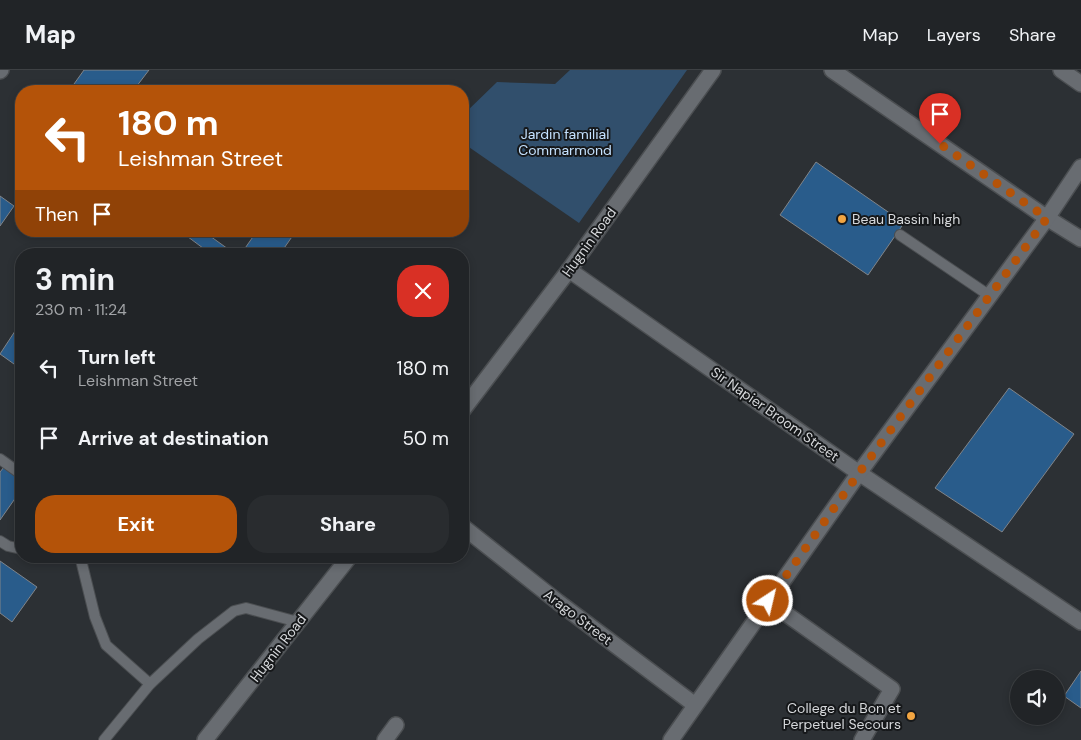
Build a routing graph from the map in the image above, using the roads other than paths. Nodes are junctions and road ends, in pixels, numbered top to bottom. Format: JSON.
{"nodes":[{"id":1,"x":713,"y":70,"type":"edge"},
{"id":2,"x":832,"y":70,"type":"edge"},
{"id":3,"x":1061,"y":70,"type":"edge"},
{"id":4,"x":1081,"y":84,"type":"edge"},
{"id":5,"x":1081,"y":167,"type":"edge"},
{"id":6,"x":1047,"y":218,"type":"junction"},
{"id":7,"x":900,"y":235,"type":"dead end"},
{"id":8,"x":1081,"y":239,"type":"edge"},
{"id":9,"x":569,"y":270,"type":"junction"},
{"id":10,"x":990,"y":296,"type":"junction"},
{"id":11,"x":469,"y":402,"type":"edge"},
{"id":12,"x":0,"y":460,"type":"edge"},
{"id":13,"x":15,"y":470,"type":"edge"},
{"id":14,"x":859,"y":473,"type":"junction"},
{"id":15,"x":469,"y":532,"type":"edge"},
{"id":16,"x":0,"y":542,"type":"edge"},
{"id":17,"x":15,"y":548,"type":"edge"},
{"id":18,"x":82,"y":563,"type":"edge"},
{"id":19,"x":344,"y":563,"type":"edge"},
{"id":20,"x":768,"y":601,"type":"junction"},
{"id":21,"x":298,"y":622,"type":"junction"},
{"id":22,"x":1081,"y":622,"type":"edge"},
{"id":23,"x":150,"y":684,"type":"junction"},
{"id":24,"x":696,"y":705,"type":"junction"},
{"id":25,"x":396,"y":725,"type":"dead end"},
{"id":26,"x":104,"y":740,"type":"edge"},
{"id":27,"x":206,"y":740,"type":"edge"},
{"id":28,"x":386,"y":740,"type":"edge"},
{"id":29,"x":671,"y":740,"type":"edge"},
{"id":30,"x":862,"y":740,"type":"edge"}],
"edges":[{"from":1,"to":9,"type":"street","name":"Hugnin Road"},
{"from":2,"to":6,"type":"street"},
{"from":3,"to":4,"type":"street"},
{"from":5,"to":6,"type":"street"},
{"from":6,"to":8,"type":"street"},
{"from":6,"to":10,"type":"street"},
{"from":7,"to":10,"type":"lane"},
{"from":9,"to":11,"type":"street","name":"Hugnin Road"},
{"from":9,"to":14,"type":"street","name":"Sir Napier Broom Street"},
{"from":10,"to":14,"type":"street"},
{"from":12,"to":13,"type":"lane"},
{"from":14,"to":20,"type":"street"},
{"from":14,"to":22,"type":"street","name":"Sir Napier Broom Street"},
{"from":15,"to":24,"type":"street","name":"Arago Street"},
{"from":16,"to":17,"type":"lane"},
{"from":18,"to":23,"type":"lane"},
{"from":19,"to":21,"type":"street","name":"Hugnin Road"},
{"from":20,"to":24,"type":"street"},
{"from":20,"to":30,"type":"street"},
{"from":21,"to":23,"type":"lane"},
{"from":21,"to":27,"type":"street","name":"Hugnin Road"},
{"from":23,"to":26,"type":"lane"},
{"from":24,"to":29,"type":"street"},
{"from":25,"to":28,"type":"street"}]}
